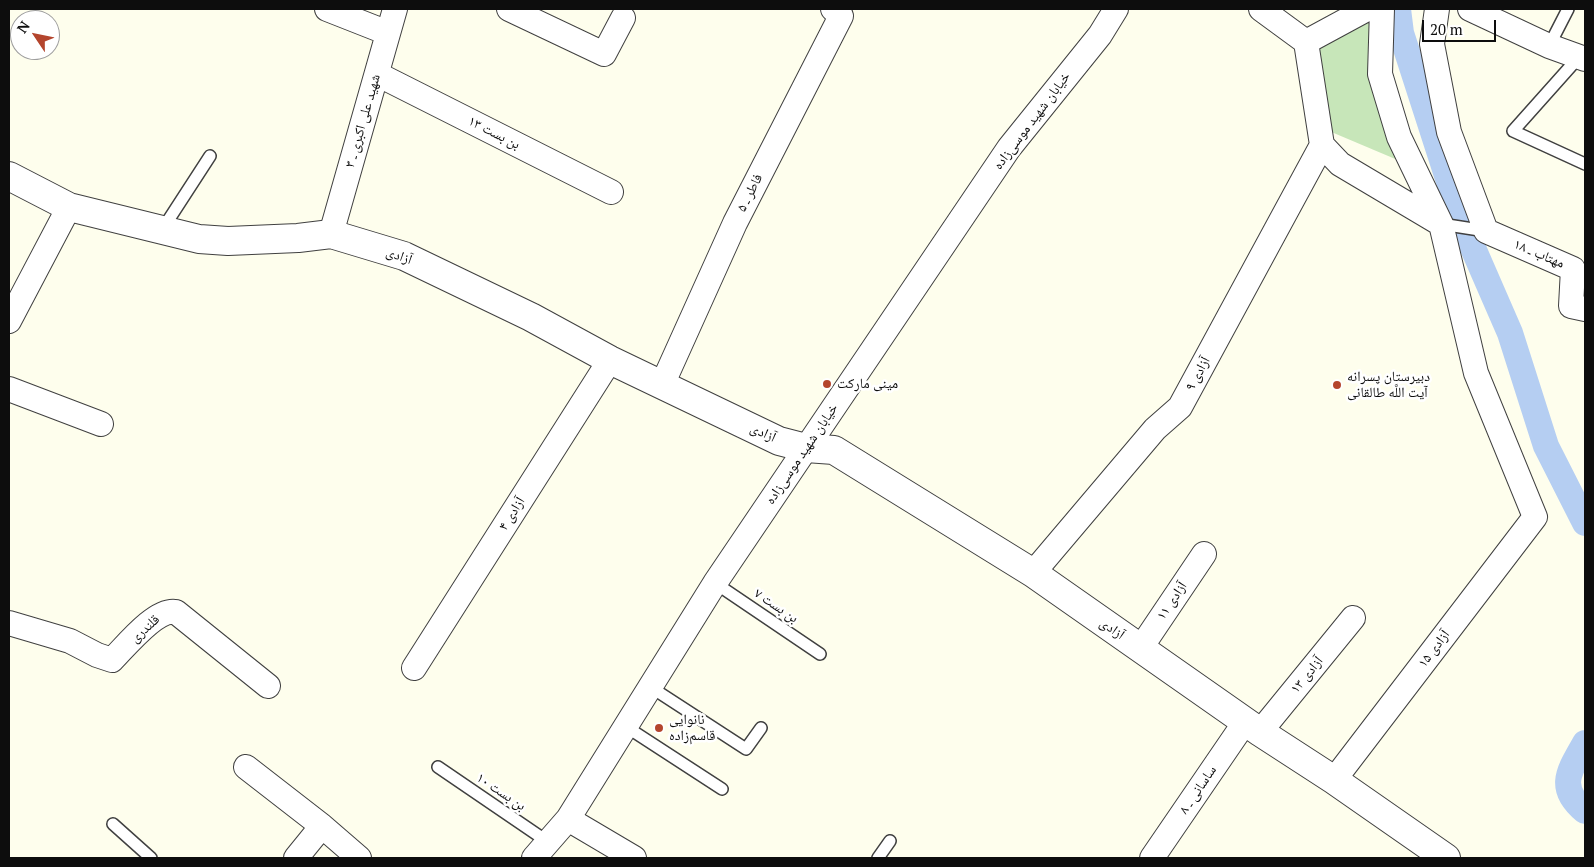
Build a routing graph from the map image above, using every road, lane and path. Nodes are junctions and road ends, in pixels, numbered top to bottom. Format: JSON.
{"nodes":[{"id":1,"x":327,"y":9,"type":"edge"},
{"id":2,"x":395,"y":9,"type":"edge"},
{"id":3,"x":509,"y":9,"type":"edge"},
{"id":4,"x":833,"y":9,"type":"edge"},
{"id":5,"x":1116,"y":9,"type":"edge"},
{"id":6,"x":1261,"y":9,"type":"edge"},
{"id":7,"x":1367,"y":9,"type":"edge"},
{"id":8,"x":1382,"y":9,"type":"edge"},
{"id":9,"x":1437,"y":9,"type":"edge"},
{"id":10,"x":1470,"y":9,"type":"edge"},
{"id":11,"x":1568,"y":9,"type":"edge"},
{"id":12,"x":623,"y":18,"type":"dead end"},
{"id":13,"x":388,"y":33,"type":"junction"},
{"id":14,"x":1306,"y":42,"type":"junction"},
{"id":15,"x":1549,"y":46,"type":"junction"},
{"id":16,"x":1582,"y":58,"type":"edge"},
{"id":17,"x":377,"y":74,"type":"junction"},
{"id":18,"x":1322,"y":145,"type":"junction"},
{"id":19,"x":210,"y":156,"type":"dead end"},
{"id":20,"x":1585,"y":164,"type":"edge"},
{"id":21,"x":9,"y":176,"type":"edge"},
{"id":22,"x":611,"y":192,"type":"dead end"},
{"id":23,"x":69,"y":207,"type":"junction"},
{"id":24,"x":1440,"y":224,"type":"junction"},
{"id":25,"x":161,"y":231,"type":"junction"},
{"id":26,"x":1486,"y":231,"type":"junction"},
{"id":27,"x":331,"y":234,"type":"junction"},
{"id":28,"x":1585,"y":310,"type":"edge"},
{"id":29,"x":9,"y":321,"type":"edge"},
{"id":30,"x":610,"y":360,"type":"junction"},
{"id":31,"x":662,"y":384,"type":"junction"},
{"id":32,"x":9,"y":389,"type":"edge"},
{"id":33,"x":101,"y":424,"type":"dead end"},
{"id":34,"x":806,"y":448,"type":"junction"},
{"id":35,"x":1204,"y":554,"type":"dead end"},
{"id":36,"x":1032,"y":573,"type":"junction"},
{"id":37,"x":714,"y":583,"type":"junction"},
{"id":38,"x":1353,"y":618,"type":"dead end"},
{"id":39,"x":9,"y":623,"type":"edge"},
{"id":40,"x":1140,"y":648,"type":"junction"},
{"id":41,"x":820,"y":654,"type":"dead end"},
{"id":42,"x":414,"y":668,"type":"dead end"},
{"id":43,"x":268,"y":686,"type":"dead end"},
{"id":44,"x":650,"y":686,"type":"junction"},
{"id":45,"x":625,"y":726,"type":"junction"},
{"id":46,"x":1252,"y":727,"type":"junction"},
{"id":47,"x":761,"y":728,"type":"dead end"},
{"id":48,"x":246,"y":767,"type":"dead end"},
{"id":49,"x":438,"y":767,"type":"dead end"},
{"id":50,"x":1334,"y":780,"type":"junction"},
{"id":51,"x":722,"y":789,"type":"dead end"},
{"id":52,"x":568,"y":819,"type":"junction"},
{"id":53,"x":113,"y":824,"type":"dead end"},
{"id":54,"x":322,"y":826,"type":"junction"},
{"id":55,"x":890,"y":841,"type":"dead end"},
{"id":56,"x":541,"y":850,"type":"edge"},
{"id":57,"x":150,"y":858,"type":"edge"},
{"id":58,"x":296,"y":858,"type":"edge"},
{"id":59,"x":359,"y":858,"type":"edge"},
{"id":60,"x":634,"y":858,"type":"edge"},
{"id":61,"x":878,"y":858,"type":"edge"},
{"id":62,"x":1152,"y":858,"type":"edge"},
{"id":63,"x":1446,"y":858,"type":"edge"}],
"edges":[{"from":1,"to":13,"type":"street"},
{"from":2,"to":13,"type":"street","name":"شهید علی اکبری ـ ۳"},
{"from":3,"to":12,"type":"street"},
{"from":4,"to":31,"type":"street","name":"فاطر ـ ۵"},
{"from":5,"to":34,"type":"street","name":"خیابان شهید موسی‌زاده"},
{"from":6,"to":14,"type":"street"},
{"from":7,"to":14,"type":"street"},
{"from":8,"to":24,"type":"street"},
{"from":9,"to":26,"type":"street"},
{"from":10,"to":15,"type":"street"},
{"from":11,"to":15,"type":"lane"},
{"from":13,"to":17,"type":"street","name":"شهید علی اکبری ـ ۳"},
{"from":14,"to":18,"type":"street"},
{"from":15,"to":16,"type":"street"},
{"from":16,"to":20,"type":"lane"},
{"from":17,"to":22,"type":"street","name":"بن بست ۱۳"},
{"from":17,"to":27,"type":"street","name":"شهید علی اکبری ـ ۳"},
{"from":18,"to":24,"type":"street"},
{"from":18,"to":36,"type":"street","name":"آزادی ۹"},
{"from":19,"to":25,"type":"lane"},
{"from":21,"to":23,"type":"street","name":"آزادی"},
{"from":23,"to":25,"type":"street","name":"آزادی"},
{"from":23,"to":29,"type":"street"},
{"from":24,"to":26,"type":"lane"},
{"from":24,"to":50,"type":"street","name":"آزادی ۱۵"},
{"from":25,"to":27,"type":"street","name":"آزادی"},
{"from":26,"to":28,"type":"street","name":"مهتاب ـ ۱۸"},
{"from":27,"to":30,"type":"street","name":"آزادی"},
{"from":30,"to":31,"type":"street","name":"آزادی"},
{"from":30,"to":42,"type":"street","name":"آزادی ۴"},
{"from":31,"to":34,"type":"street","name":"آزادی"},
{"from":32,"to":33,"type":"street"},
{"from":34,"to":36,"type":"street","name":"آزادی"},
{"from":34,"to":37,"type":"street","name":"خیابان شهید موسی‌زاده"},
{"from":35,"to":40,"type":"street","name":"آزادی ۱۱"},
{"from":36,"to":40,"type":"street","name":"آزادی"},
{"from":37,"to":41,"type":"lane","name":"بن بست ۷"},
{"from":37,"to":44,"type":"street","name":"خیابان شهید موسی‌زاده"},
{"from":38,"to":46,"type":"street","name":"آزادی ۱۳"},
{"from":39,"to":43,"type":"street","name":"قلندری"},
{"from":40,"to":46,"type":"street","name":"آزادی"},
{"from":44,"to":45,"type":"street","name":"خیابان شهید موسی‌زاده"},
{"from":44,"to":47,"type":"lane"},
{"from":45,"to":51,"type":"lane"},
{"from":45,"to":52,"type":"street","name":"خیابان شهید موسی‌زاده"},
{"from":46,"to":50,"type":"street","name":"آزادی"},
{"from":46,"to":62,"type":"street","name":"ساسانی ـ ۸"},
{"from":48,"to":54,"type":"street"},
{"from":49,"to":56,"type":"lane","name":"بن بست ۱۰"},
{"from":50,"to":63,"type":"street","name":"آزادی"},
{"from":52,"to":56,"type":"street","name":"خیابان شهید موسی‌زاده"},
{"from":52,"to":60,"type":"street"},
{"from":53,"to":57,"type":"lane"},
{"from":54,"to":58,"type":"street"},
{"from":54,"to":59,"type":"street"},
{"from":55,"to":61,"type":"lane"}]}
